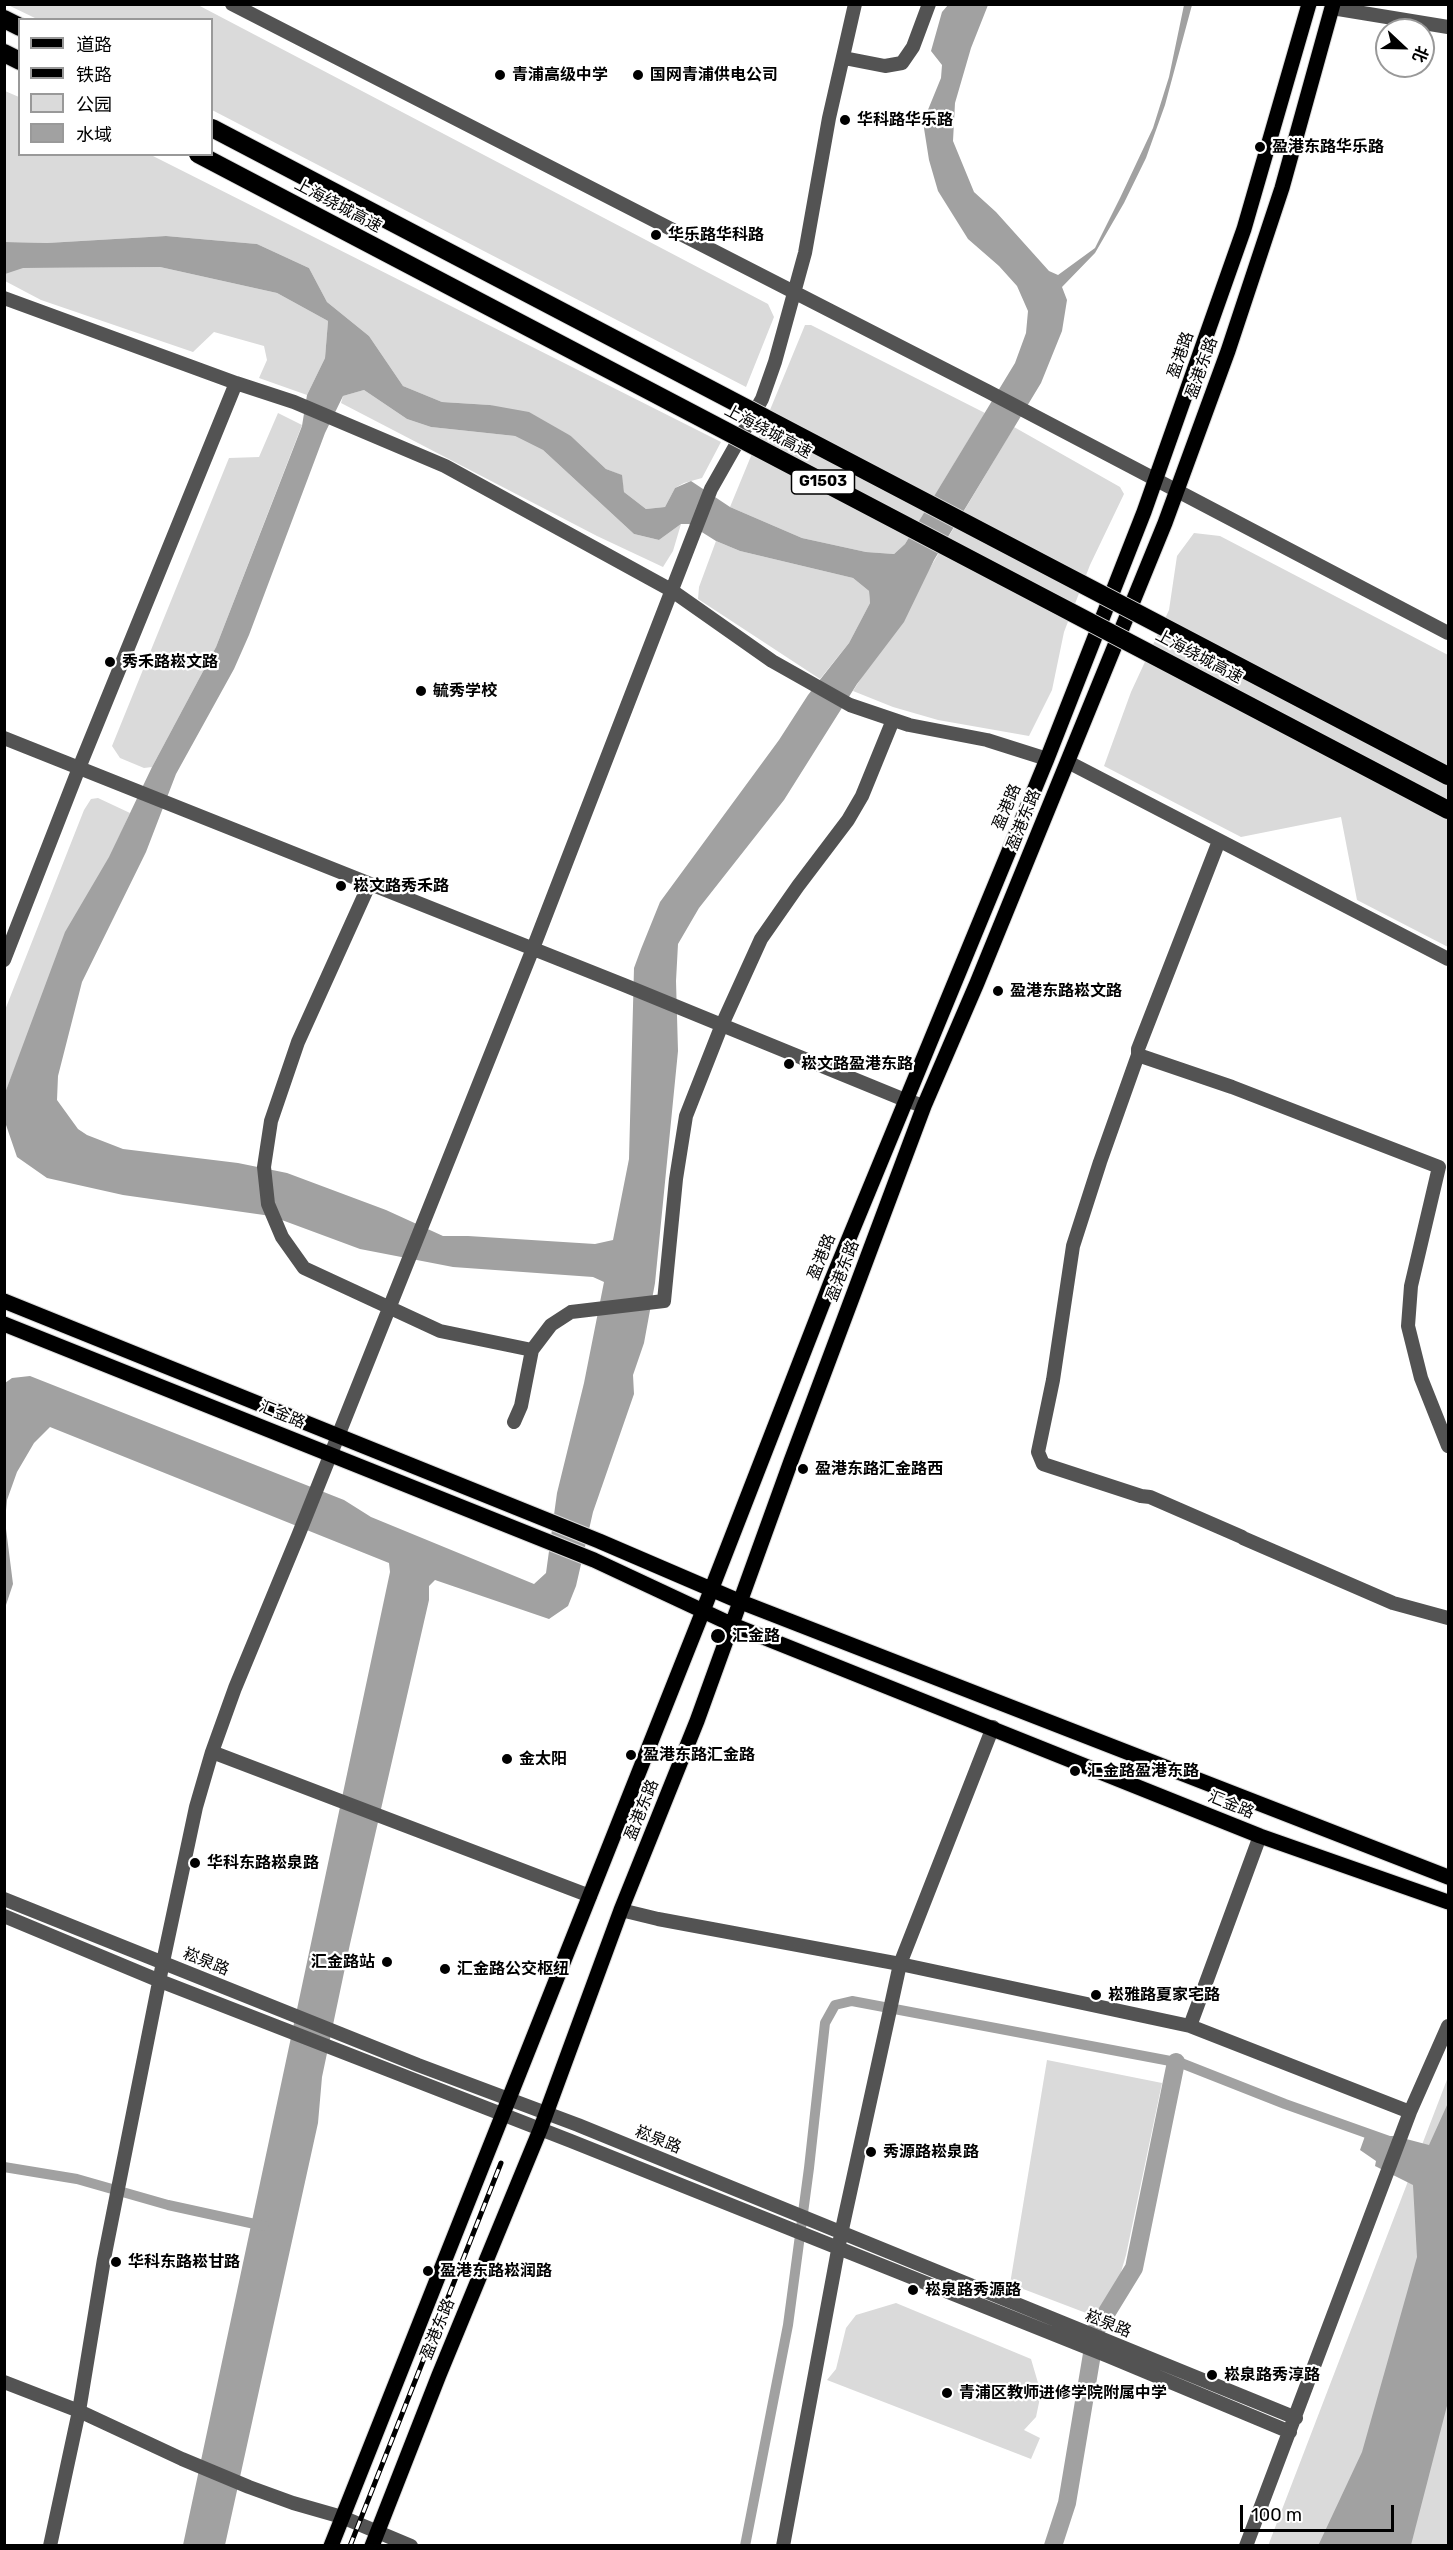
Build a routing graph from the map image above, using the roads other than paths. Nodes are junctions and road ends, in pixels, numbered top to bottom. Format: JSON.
{"nodes":[{"id":1,"x":232,"y":4,"type":"edge"},
{"id":2,"x":855,"y":4,"type":"edge"},
{"id":3,"x":929,"y":4,"type":"edge"},
{"id":4,"x":1309,"y":4,"type":"edge"},
{"id":5,"x":1333,"y":6,"type":"edge"},
{"id":6,"x":4,"y":20,"type":"edge"},
{"id":7,"x":18,"y":26,"type":"edge"},
{"id":8,"x":1449,"y":27,"type":"edge"},
{"id":9,"x":4,"y":53,"type":"edge"},
{"id":10,"x":844,"y":58,"type":"junction"},
{"id":11,"x":18,"y":60,"type":"edge"},
{"id":12,"x":213,"y":129,"type":"edge"},
{"id":13,"x":202,"y":156,"type":"edge"},
{"id":14,"x":793,"y":292,"type":"junction"},
{"id":15,"x":4,"y":298,"type":"edge"},
{"id":16,"x":236,"y":383,"type":"junction"},
{"id":17,"x":1156,"y":480,"type":"junction"},
{"id":18,"x":1176,"y":490,"type":"junction"},
{"id":19,"x":670,"y":591,"type":"junction"},
{"id":20,"x":1449,"y":633,"type":"edge"},
{"id":21,"x":893,"y":720,"type":"junction"},
{"id":22,"x":4,"y":738,"type":"edge"},
{"id":23,"x":1047,"y":759,"type":"junction"},
{"id":24,"x":1068,"y":762,"type":"junction"},
{"id":25,"x":79,"y":768,"type":"junction"},
{"id":26,"x":1449,"y":776,"type":"edge"},
{"id":27,"x":1449,"y":810,"type":"edge"},
{"id":28,"x":1219,"y":841,"type":"junction"},
{"id":29,"x":369,"y":885,"type":"junction"},
{"id":30,"x":532,"y":951,"type":"junction"},
{"id":31,"x":1449,"y":959,"type":"edge"},
{"id":32,"x":4,"y":960,"type":"edge"},
{"id":33,"x":723,"y":1025,"type":"junction"},
{"id":34,"x":1138,"y":1055,"type":"junction"},
{"id":35,"x":905,"y":1100,"type":"junction"},
{"id":36,"x":924,"y":1106,"type":"junction"},
{"id":37,"x":4,"y":1301,"type":"edge"},
{"id":38,"x":389,"y":1308,"type":"junction"},
{"id":39,"x":4,"y":1324,"type":"edge"},
{"id":40,"x":532,"y":1350,"type":"junction"},
{"id":41,"x":514,"y":1422,"type":"dead end"},
{"id":42,"x":338,"y":1437,"type":"junction"},
{"id":43,"x":1449,"y":1446,"type":"edge"},
{"id":44,"x":331,"y":1454,"type":"junction"},
{"id":45,"x":711,"y":1590,"type":"junction"},
{"id":46,"x":741,"y":1602,"type":"junction"},
{"id":47,"x":703,"y":1611,"type":"junction"},
{"id":48,"x":1449,"y":1618,"type":"edge"},
{"id":49,"x":733,"y":1625,"type":"junction"},
{"id":50,"x":993,"y":1727,"type":"junction"},
{"id":51,"x":212,"y":1752,"type":"junction"},
{"id":52,"x":1260,"y":1836,"type":"junction"},
{"id":53,"x":1449,"y":1877,"type":"edge"},
{"id":54,"x":590,"y":1896,"type":"junction"},
{"id":55,"x":4,"y":1899,"type":"edge"},
{"id":56,"x":1445,"y":1901,"type":"edge"},
{"id":57,"x":621,"y":1910,"type":"junction"},
{"id":58,"x":4,"y":1916,"type":"edge"},
{"id":59,"x":164,"y":1962,"type":"junction"},
{"id":60,"x":900,"y":1964,"type":"junction"},
{"id":61,"x":160,"y":1981,"type":"junction"},
{"id":62,"x":1190,"y":2025,"type":"junction"},
{"id":63,"x":1449,"y":2026,"type":"edge"},
{"id":64,"x":508,"y":2099,"type":"junction"},
{"id":65,"x":1410,"y":2112,"type":"junction"},
{"id":66,"x":546,"y":2113,"type":"junction"},
{"id":67,"x":501,"y":2116,"type":"junction"},
{"id":68,"x":540,"y":2130,"type":"junction"},
{"id":69,"x":841,"y":2234,"type":"junction"},
{"id":70,"x":838,"y":2250,"type":"junction"},
{"id":71,"x":1080,"y":2338,"type":"junction"},
{"id":72,"x":1109,"y":2349,"type":"junction"},
{"id":73,"x":4,"y":2382,"type":"edge"},
{"id":74,"x":79,"y":2411,"type":"junction"},
{"id":75,"x":1296,"y":2418,"type":"junction"},
{"id":76,"x":1290,"y":2432,"type":"junction"},
{"id":77,"x":342,"y":2517,"type":"junction"},
{"id":78,"x":375,"y":2539,"type":"edge"},
{"id":79,"x":50,"y":2546,"type":"edge"},
{"id":80,"x":331,"y":2546,"type":"edge"},
{"id":81,"x":411,"y":2546,"type":"edge"},
{"id":82,"x":783,"y":2546,"type":"edge"},
{"id":83,"x":1246,"y":2546,"type":"edge"}],
"edges":[{"from":1,"to":14,"type":"street"},
{"from":2,"to":10,"type":"street"},
{"from":3,"to":10,"type":"street"},
{"from":4,"to":17,"type":"main road","name":"盈港路"},
{"from":5,"to":8,"type":"street"},
{"from":5,"to":18,"type":"main road","name":"盈港东路"},
{"from":6,"to":7,"type":"highway"},
{"from":9,"to":11,"type":"highway"},
{"from":10,"to":14,"type":"street"},
{"from":12,"to":26,"type":"highway","name":"上海绕城高速","number":"G1503","bridge":true},
{"from":13,"to":27,"type":"highway","name":"上海绕城高速","number":"G1503","bridge":true},
{"from":14,"to":17,"type":"street"},
{"from":14,"to":19,"type":"street"},
{"from":15,"to":16,"type":"street"},
{"from":16,"to":19,"type":"street"},
{"from":16,"to":25,"type":"street"},
{"from":17,"to":18,"type":"street"},
{"from":17,"to":23,"type":"main road","name":"盈港路"},
{"from":18,"to":20,"type":"street"},
{"from":18,"to":24,"type":"main road","name":"盈港东路"},
{"from":19,"to":21,"type":"street"},
{"from":19,"to":30,"type":"street"},
{"from":21,"to":23,"type":"street"},
{"from":21,"to":33,"type":"street"},
{"from":22,"to":25,"type":"street"},
{"from":23,"to":35,"type":"main road","name":"盈港路"},
{"from":24,"to":28,"type":"street"},
{"from":24,"to":36,"type":"main road","name":"盈港东路"},
{"from":25,"to":29,"type":"street"},
{"from":25,"to":32,"type":"street"},
{"from":28,"to":31,"type":"street"},
{"from":28,"to":34,"type":"street"},
{"from":29,"to":30,"type":"street"},
{"from":29,"to":38,"type":"street"},
{"from":30,"to":33,"type":"street"},
{"from":30,"to":38,"type":"street"},
{"from":33,"to":35,"type":"street"},
{"from":33,"to":40,"type":"street"},
{"from":34,"to":43,"type":"street"},
{"from":34,"to":48,"type":"street"},
{"from":35,"to":36,"type":"street"},
{"from":35,"to":45,"type":"main road","name":"盈港路"},
{"from":36,"to":46,"type":"main road","name":"盈港东路"},
{"from":37,"to":42,"type":"main road","name":"汇金路"},
{"from":38,"to":40,"type":"street"},
{"from":38,"to":42,"type":"street"},
{"from":39,"to":44,"type":"main road","name":"汇金路"},
{"from":40,"to":41,"type":"street"},
{"from":42,"to":44,"type":"street"},
{"from":42,"to":45,"type":"main road","name":"汇金路"},
{"from":44,"to":47,"type":"main road","name":"汇金路"},
{"from":44,"to":51,"type":"street"},
{"from":45,"to":46,"type":"main road","name":"汇金路"},
{"from":45,"to":47,"type":"main road","name":"盈港路"},
{"from":46,"to":49,"type":"main road","name":"盈港东路"},
{"from":46,"to":53,"type":"main road","name":"汇金路"},
{"from":47,"to":49,"type":"main road","name":"汇金路"},
{"from":47,"to":54,"type":"main road","name":"盈港东路"},
{"from":49,"to":50,"type":"main road","name":"汇金路"},
{"from":49,"to":57,"type":"main road","name":"盈港东路"},
{"from":50,"to":52,"type":"main road","name":"汇金路"},
{"from":50,"to":60,"type":"street"},
{"from":51,"to":54,"type":"street"},
{"from":51,"to":59,"type":"street"},
{"from":52,"to":56,"type":"main road","name":"汇金路"},
{"from":52,"to":62,"type":"street"},
{"from":54,"to":64,"type":"main road","name":"盈港东路"},
{"from":55,"to":59,"type":"street","name":"崧泉路"},
{"from":57,"to":60,"type":"street"},
{"from":57,"to":66,"type":"main road","name":"盈港东路"},
{"from":58,"to":61,"type":"street","name":"崧泉路"},
{"from":59,"to":61,"type":"street"},
{"from":59,"to":64,"type":"street","name":"崧泉路"},
{"from":60,"to":62,"type":"street"},
{"from":60,"to":69,"type":"street"},
{"from":61,"to":67,"type":"street","name":"崧泉路"},
{"from":61,"to":74,"type":"street"},
{"from":62,"to":65,"type":"street"},
{"from":63,"to":65,"type":"street"},
{"from":64,"to":66,"type":"street","name":"崧泉路"},
{"from":64,"to":67,"type":"main road","name":"盈港东路"},
{"from":65,"to":75,"type":"street"},
{"from":66,"to":68,"type":"main road","name":"盈港东路"},
{"from":66,"to":69,"type":"street","name":"崧泉路"},
{"from":67,"to":68,"type":"street","name":"崧泉路"},
{"from":67,"to":77,"type":"main road","name":"盈港东路"},
{"from":68,"to":70,"type":"street","name":"崧泉路"},
{"from":68,"to":78,"type":"main road","name":"盈港东路"},
{"from":69,"to":70,"type":"street"},
{"from":69,"to":71,"type":"street","name":"崧泉路"},
{"from":70,"to":71,"type":"street","name":"崧泉路"},
{"from":70,"to":82,"type":"street"},
{"from":71,"to":72,"type":"street","name":"崧泉路"},
{"from":72,"to":75,"type":"street","name":"崧泉路"},
{"from":72,"to":76,"type":"street","name":"崧泉路"},
{"from":73,"to":74,"type":"street"},
{"from":74,"to":77,"type":"street"},
{"from":74,"to":79,"type":"street"},
{"from":75,"to":76,"type":"street"},
{"from":76,"to":83,"type":"street"},
{"from":77,"to":78,"type":"street"},
{"from":77,"to":80,"type":"main road","name":"盈港东路"},
{"from":78,"to":81,"type":"street"}]}
